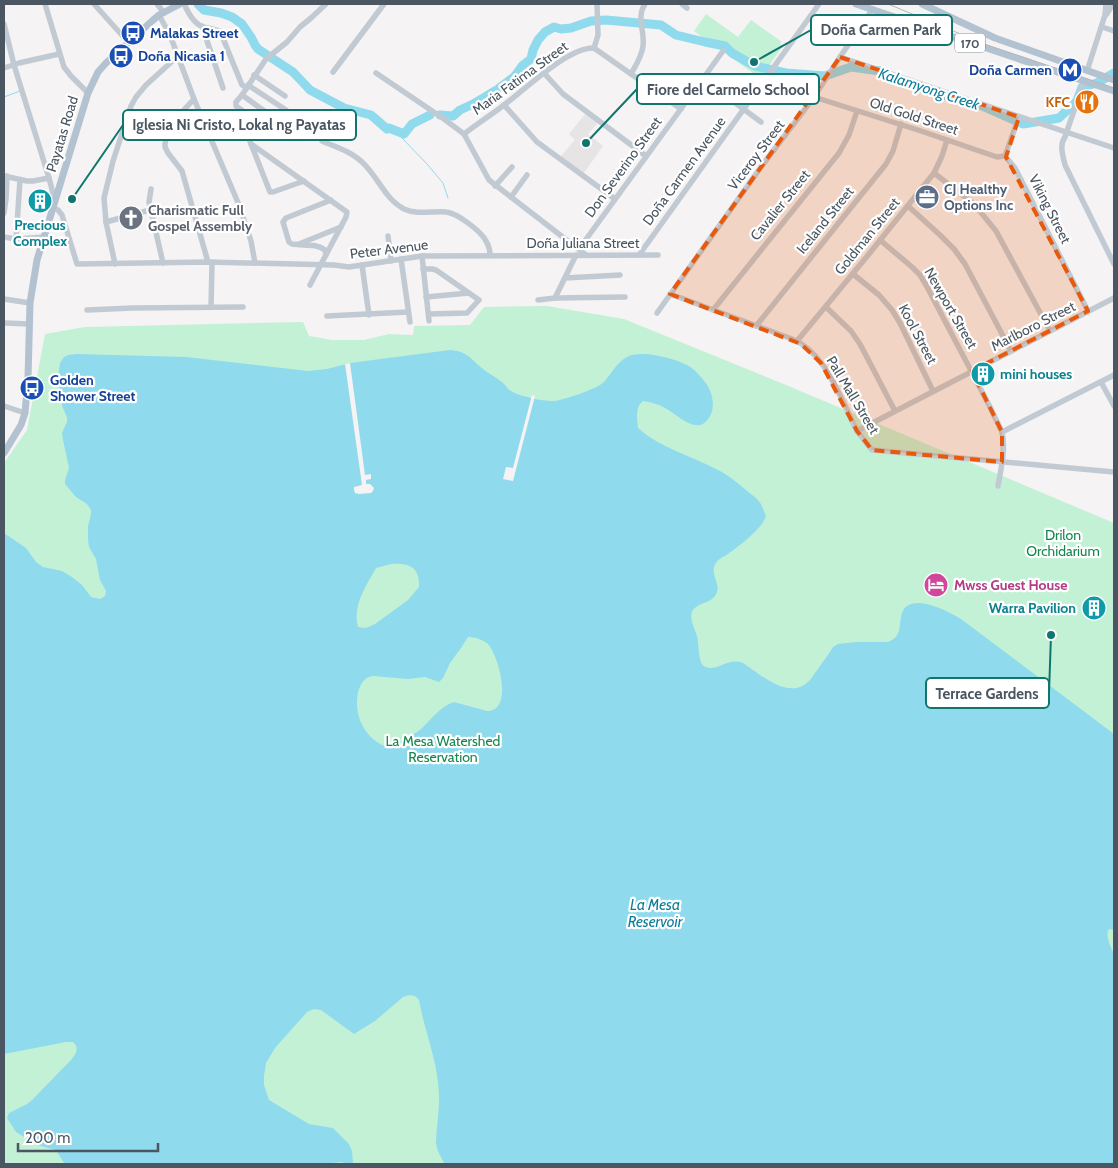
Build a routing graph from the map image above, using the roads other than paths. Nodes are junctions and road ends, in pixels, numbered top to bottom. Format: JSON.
{"nodes":[{"id":1,"x":45,"y":4,"type":"edge"},
{"id":2,"x":94,"y":4,"type":"edge"},
{"id":3,"x":157,"y":4,"type":"edge"},
{"id":4,"x":180,"y":4,"type":"edge"},
{"id":5,"x":184,"y":4,"type":"edge"},
{"id":6,"x":326,"y":4,"type":"edge"},
{"id":7,"x":384,"y":4,"type":"edge"},
{"id":8,"x":597,"y":4,"type":"edge"},
{"id":9,"x":645,"y":4,"type":"edge"},
{"id":10,"x":819,"y":4,"type":"edge"},
{"id":11,"x":856,"y":4,"type":"edge"},
{"id":12,"x":922,"y":4,"type":"edge"},
{"id":13,"x":1106,"y":4,"type":"edge"},
{"id":14,"x":1112,"y":4,"type":"edge"},
{"id":15,"x":872,"y":10,"type":"junction"},
{"id":16,"x":162,"y":14,"type":"junction"},
{"id":17,"x":1106,"y":15,"type":"junction"},
{"id":18,"x":4,"y":24,"type":"edge"},
{"id":19,"x":202,"y":26,"type":"junction"},
{"id":20,"x":1102,"y":27,"type":"junction"},
{"id":21,"x":1114,"y":31,"type":"edge"},
{"id":22,"x":129,"y":43,"type":"junction"},
{"id":23,"x":594,"y":48,"type":"junction"},
{"id":24,"x":723,"y":52,"type":"dead end"},
{"id":25,"x":60,"y":54,"type":"junction"},
{"id":26,"x":178,"y":56,"type":"junction"},
{"id":27,"x":840,"y":57,"type":"junction"},
{"id":28,"x":14,"y":65,"type":"junction"},
{"id":29,"x":4,"y":68,"type":"edge"},
{"id":30,"x":1087,"y":71,"type":"junction"},
{"id":31,"x":333,"y":72,"type":"dead end"},
{"id":32,"x":376,"y":73,"type":"dead end"},
{"id":33,"x":544,"y":73,"type":"junction"},
{"id":34,"x":631,"y":74,"type":"junction"},
{"id":35,"x":254,"y":75,"type":"junction"},
{"id":36,"x":703,"y":79,"type":"junction"},
{"id":37,"x":1114,"y":80,"type":"edge"},
{"id":38,"x":1084,"y":81,"type":"junction"},
{"id":39,"x":248,"y":87,"type":"junction"},
{"id":40,"x":223,"y":88,"type":"dead end"},
{"id":41,"x":1114,"y":91,"type":"edge"},
{"id":42,"x":88,"y":93,"type":"junction"},
{"id":43,"x":242,"y":95,"type":"junction"},
{"id":44,"x":285,"y":96,"type":"dead end"},
{"id":45,"x":814,"y":98,"type":"junction"},
{"id":46,"x":194,"y":99,"type":"junction"},
{"id":47,"x":504,"y":105,"type":"junction"},
{"id":48,"x":744,"y":108,"type":"junction"},
{"id":49,"x":681,"y":109,"type":"junction"},
{"id":50,"x":286,"y":110,"type":"dead end"},
{"id":51,"x":857,"y":111,"type":"junction"},
{"id":52,"x":1019,"y":117,"type":"junction"},
{"id":53,"x":277,"y":120,"type":"dead end"},
{"id":54,"x":242,"y":122,"type":"dead end"},
{"id":55,"x":761,"y":122,"type":"dead end"},
{"id":56,"x":901,"y":124,"type":"junction"},
{"id":57,"x":273,"y":133,"type":"dead end"},
{"id":58,"x":464,"y":134,"type":"junction"},
{"id":59,"x":1066,"y":135,"type":"junction"},
{"id":60,"x":947,"y":140,"type":"junction"},
{"id":61,"x":322,"y":141,"type":"dead end"},
{"id":62,"x":251,"y":144,"type":"junction"},
{"id":63,"x":1114,"y":148,"type":"edge"},
{"id":64,"x":646,"y":156,"type":"junction"},
{"id":65,"x":1006,"y":156,"type":"junction"},
{"id":66,"x":512,"y":167,"type":"dead end"},
{"id":67,"x":934,"y":173,"type":"junction"},
{"id":68,"x":527,"y":175,"type":"dead end"},
{"id":69,"x":5,"y":176,"type":"edge"},
{"id":70,"x":49,"y":178,"type":"junction"},
{"id":71,"x":20,"y":180,"type":"junction"},
{"id":72,"x":304,"y":180,"type":"junction"},
{"id":73,"x":495,"y":186,"type":"junction"},
{"id":74,"x":151,"y":189,"type":"dead end"},
{"id":75,"x":512,"y":197,"type":"junction"},
{"id":76,"x":331,"y":200,"type":"junction"},
{"id":77,"x":615,"y":200,"type":"junction"},
{"id":78,"x":54,"y":204,"type":"junction"},
{"id":79,"x":908,"y":206,"type":"junction"},
{"id":80,"x":150,"y":210,"type":"junction"},
{"id":81,"x":4,"y":213,"type":"edge"},
{"id":82,"x":106,"y":222,"type":"junction"},
{"id":83,"x":341,"y":227,"type":"junction"},
{"id":84,"x":4,"y":236,"type":"edge"},
{"id":85,"x":388,"y":236,"type":"dead end"},
{"id":86,"x":44,"y":237,"type":"junction"},
{"id":87,"x":16,"y":239,"type":"junction"},
{"id":88,"x":880,"y":240,"type":"junction"},
{"id":89,"x":570,"y":242,"type":"junction"},
{"id":90,"x":295,"y":245,"type":"junction"},
{"id":91,"x":1111,"y":251,"type":"edge"},
{"id":92,"x":578,"y":252,"type":"junction"},
{"id":93,"x":509,"y":255,"type":"joint"},
{"id":94,"x":568,"y":255,"type":"junction"},
{"id":95,"x":639,"y":255,"type":"junction"},
{"id":96,"x":658,"y":255,"type":"dead end"},
{"id":97,"x":422,"y":256,"type":"junction"},
{"id":98,"x":490,"y":256,"type":"junction"},
{"id":99,"x":325,"y":257,"type":"junction"},
{"id":100,"x":401,"y":259,"type":"junction"},
{"id":101,"x":392,"y":261,"type":"junction"},
{"id":102,"x":164,"y":263,"type":"junction"},
{"id":103,"x":210,"y":263,"type":"junction"},
{"id":104,"x":255,"y":263,"type":"junction"},
{"id":105,"x":115,"y":264,"type":"junction"},
{"id":106,"x":321,"y":264,"type":"junction"},
{"id":107,"x":1114,"y":264,"type":"edge"},
{"id":108,"x":362,"y":265,"type":"junction"},
{"id":109,"x":423,"y":269,"type":"junction"},
{"id":110,"x":853,"y":274,"type":"junction"},
{"id":111,"x":620,"y":275,"type":"dead end"},
{"id":112,"x":565,"y":278,"type":"junction"},
{"id":113,"x":310,"y":286,"type":"dead end"},
{"id":114,"x":469,"y":293,"type":"junction"},
{"id":115,"x":670,"y":294,"type":"junction"},
{"id":116,"x":426,"y":297,"type":"junction"},
{"id":117,"x":625,"y":297,"type":"dead end"},
{"id":118,"x":555,"y":298,"type":"junction"},
{"id":119,"x":1114,"y":298,"type":"edge"},
{"id":120,"x":4,"y":299,"type":"edge"},
{"id":121,"x":538,"y":300,"type":"dead end"},
{"id":122,"x":30,"y":302,"type":"junction"},
{"id":123,"x":243,"y":306,"type":"dead end"},
{"id":124,"x":826,"y":306,"type":"junction"},
{"id":125,"x":212,"y":307,"type":"junction"},
{"id":126,"x":86,"y":310,"type":"dead end"},
{"id":127,"x":713,"y":310,"type":"junction"},
{"id":128,"x":1088,"y":311,"type":"junction"},
{"id":129,"x":408,"y":312,"type":"junction"},
{"id":130,"x":657,"y":313,"type":"dead end"},
{"id":131,"x":369,"y":314,"type":"junction"},
{"id":132,"x":327,"y":316,"type":"dead end"},
{"id":133,"x":410,"y":322,"type":"dead end"},
{"id":134,"x":4,"y":323,"type":"edge"},
{"id":135,"x":29,"y":324,"type":"junction"},
{"id":136,"x":756,"y":326,"type":"junction"},
{"id":137,"x":1050,"y":331,"type":"junction"},
{"id":138,"x":797,"y":341,"type":"junction"},
{"id":139,"x":1011,"y":351,"type":"junction"},
{"id":140,"x":972,"y":371,"type":"junction"},
{"id":141,"x":1114,"y":375,"type":"edge"},
{"id":142,"x":1101,"y":382,"type":"junction"},
{"id":143,"x":933,"y":391,"type":"junction"},
{"id":144,"x":4,"y":406,"type":"edge"},
{"id":145,"x":1114,"y":406,"type":"edge"},
{"id":146,"x":895,"y":411,"type":"junction"},
{"id":147,"x":25,"y":413,"type":"junction"},
{"id":148,"x":857,"y":431,"type":"junction"},
{"id":149,"x":1002,"y":432,"type":"junction"},
{"id":150,"x":4,"y":453,"type":"edge"},
{"id":151,"x":1002,"y":462,"type":"junction"},
{"id":152,"x":1114,"y":472,"type":"edge"},
{"id":153,"x":998,"y":486,"type":"dead end"}],
"edges":[{"from":1,"to":25,"type":"street"},
{"from":2,"to":22,"type":"street"},
{"from":3,"to":16,"type":"street"},
{"from":4,"to":16,"type":"main road","name":"Payatas Road"},
{"from":5,"to":19,"type":"street"},
{"from":6,"to":35,"type":"street"},
{"from":7,"to":31,"type":"street"},
{"from":8,"to":23,"type":"street"},
{"from":9,"to":34,"type":"street"},
{"from":10,"to":48,"type":"street","name":"Doña Carmen Avenue"},
{"from":11,"to":15,"type":"main road","number":"170"},
{"from":12,"to":30,"type":"main road","number":"170"},
{"from":13,"to":17,"type":"street"},
{"from":14,"to":17,"type":"street"},
{"from":15,"to":27,"type":"street","name":"Viceroy Street"},
{"from":15,"to":38,"type":"main road","number":"170"},
{"from":16,"to":22,"type":"main road","name":"Payatas Road"},
{"from":16,"to":26,"type":"street"},
{"from":17,"to":20,"type":"street"},
{"from":18,"to":28,"type":"street"},
{"from":19,"to":39,"type":"street"},
{"from":19,"to":40,"type":"street"},
{"from":20,"to":21,"type":"street"},
{"from":20,"to":30,"type":"street"},
{"from":22,"to":42,"type":"main road","name":"Payatas Road"},
{"from":23,"to":33,"type":"street","name":"Maria Fatima Street"},
{"from":23,"to":34,"type":"street"},
{"from":24,"to":36,"type":"street","name":"Don Severino Street"},
{"from":25,"to":28,"type":"street"},
{"from":25,"to":42,"type":"street"},
{"from":26,"to":46,"type":"street"},
{"from":26,"to":82,"type":"street"},
{"from":27,"to":45,"type":"street","name":"Viceroy Street"},
{"from":27,"to":52,"type":"street"},
{"from":28,"to":29,"type":"street"},
{"from":28,"to":70,"type":"street"},
{"from":30,"to":37,"type":"main road","number":"170"},
{"from":32,"to":58,"type":"street"},
{"from":33,"to":47,"type":"street","name":"Maria Fatima Street"},
{"from":33,"to":64,"type":"street"},
{"from":34,"to":49,"type":"street"},
{"from":35,"to":39,"type":"street"},
{"from":35,"to":44,"type":"street"},
{"from":36,"to":48,"type":"street"},
{"from":36,"to":49,"type":"street","name":"Don Severino Street"},
{"from":38,"to":41,"type":"main road","number":"170"},
{"from":38,"to":59,"type":"street"},
{"from":39,"to":43,"type":"street"},
{"from":39,"to":50,"type":"street"},
{"from":42,"to":78,"type":"main road","name":"Payatas Road"},
{"from":43,"to":53,"type":"street"},
{"from":43,"to":57,"type":"street"},
{"from":45,"to":51,"type":"street","name":"Old Gold Street"},
{"from":45,"to":115,"type":"street","name":"Viceroy Street"},
{"from":46,"to":103,"type":"street"},
{"from":46,"to":104,"type":"street"},
{"from":47,"to":58,"type":"street","name":"Maria Fatima Street"},
{"from":47,"to":77,"type":"street"},
{"from":48,"to":55,"type":"street"},
{"from":48,"to":95,"type":"street","name":"Doña Carmen Avenue"},
{"from":49,"to":64,"type":"street","name":"Don Severino Street"},
{"from":51,"to":56,"type":"street","name":"Old Gold Street"},
{"from":51,"to":127,"type":"street","name":"Cavalier Street"},
{"from":52,"to":59,"type":"street"},
{"from":52,"to":65,"type":"street"},
{"from":54,"to":62,"type":"street"},
{"from":56,"to":60,"type":"street","name":"Old Gold Street"},
{"from":56,"to":136,"type":"street","name":"Iceland Street"},
{"from":58,"to":73,"type":"street"},
{"from":59,"to":63,"type":"street"},
{"from":59,"to":91,"type":"street"},
{"from":60,"to":65,"type":"street","name":"Old Gold Street"},
{"from":60,"to":67,"type":"street","name":"Goldman Street"},
{"from":61,"to":98,"type":"street"},
{"from":62,"to":72,"type":"street"},
{"from":62,"to":72,"type":"street"},
{"from":64,"to":77,"type":"street","name":"Don Severino Street"},
{"from":65,"to":128,"type":"street","name":"Viking Street"},
{"from":66,"to":73,"type":"street"},
{"from":67,"to":79,"type":"street","name":"Goldman Street"},
{"from":67,"to":137,"type":"street"},
{"from":68,"to":75,"type":"street"},
{"from":69,"to":71,"type":"street"},
{"from":69,"to":81,"type":"street"},
{"from":70,"to":71,"type":"street"},
{"from":70,"to":78,"type":"street"},
{"from":71,"to":87,"type":"street"},
{"from":72,"to":76,"type":"street"},
{"from":73,"to":75,"type":"street"},
{"from":74,"to":80,"type":"street"},
{"from":75,"to":89,"type":"street"},
{"from":76,"to":83,"type":"street"},
{"from":76,"to":90,"type":"street"},
{"from":77,"to":92,"type":"street","name":"Don Severino Street"},
{"from":78,"to":86,"type":"main road","name":"Payatas Road"},
{"from":78,"to":105,"type":"street","name":"Peter Avenue"},
{"from":79,"to":88,"type":"street","name":"Goldman Street"},
{"from":79,"to":139,"type":"street"},
{"from":80,"to":82,"type":"street"},
{"from":80,"to":102,"type":"street"},
{"from":82,"to":105,"type":"street"},
{"from":83,"to":90,"type":"street"},
{"from":83,"to":99,"type":"street"},
{"from":84,"to":87,"type":"street"},
{"from":85,"to":101,"type":"street"},
{"from":86,"to":87,"type":"street"},
{"from":86,"to":122,"type":"main road","name":"Payatas Road"},
{"from":88,"to":110,"type":"street","name":"Goldman Street"},
{"from":88,"to":140,"type":"street","name":"Newport Street"},
{"from":89,"to":92,"type":"street"},
{"from":89,"to":94,"type":"street"},
{"from":90,"to":99,"type":"street"},
{"from":91,"to":107,"type":"street"},
{"from":92,"to":94,"type":"street","name":"Doña Juliana Street"},
{"from":92,"to":95,"type":"street","name":"Doña Juliana Street"},
{"from":92,"to":112,"type":"street","name":"Don Severino Street"},
{"from":93,"to":94,"type":"street","name":"Doña Juliana Street"},
{"from":93,"to":98,"type":"street","name":"Peter Avenue"},
{"from":95,"to":96,"type":"street","name":"Doña Juliana Street"},
{"from":97,"to":98,"type":"street","name":"Peter Avenue"},
{"from":97,"to":100,"type":"street","name":"Peter Avenue"},
{"from":97,"to":109,"type":"street"},
{"from":99,"to":106,"type":"street"},
{"from":100,"to":101,"type":"street","name":"Peter Avenue"},
{"from":100,"to":129,"type":"street"},
{"from":101,"to":108,"type":"street","name":"Peter Avenue"},
{"from":102,"to":103,"type":"street","name":"Peter Avenue"},
{"from":102,"to":105,"type":"street","name":"Peter Avenue"},
{"from":103,"to":104,"type":"street","name":"Peter Avenue"},
{"from":103,"to":125,"type":"street"},
{"from":104,"to":106,"type":"street","name":"Peter Avenue"},
{"from":106,"to":108,"type":"street","name":"Peter Avenue"},
{"from":106,"to":113,"type":"street"},
{"from":108,"to":131,"type":"street"},
{"from":109,"to":114,"type":"street"},
{"from":109,"to":116,"type":"street"},
{"from":110,"to":124,"type":"street","name":"Goldman Street"},
{"from":110,"to":143,"type":"street","name":"Kool Street"},
{"from":111,"to":112,"type":"street"},
{"from":112,"to":118,"type":"street","name":"Don Severino Street"},
{"from":114,"to":116,"type":"street"},
{"from":114,"to":116,"type":"street"},
{"from":115,"to":127,"type":"street","name":"Pall Mall Street"},
{"from":115,"to":130,"type":"street","name":"Viceroy Street"},
{"from":117,"to":118,"type":"street"},
{"from":118,"to":121,"type":"street"},
{"from":119,"to":128,"type":"street","name":"Marlboro Street"},
{"from":120,"to":122,"type":"street"},
{"from":122,"to":135,"type":"main road","name":"Payatas Road"},
{"from":123,"to":125,"type":"street"},
{"from":124,"to":138,"type":"street","name":"Goldman Street"},
{"from":124,"to":146,"type":"street"},
{"from":125,"to":126,"type":"street"},
{"from":127,"to":136,"type":"street","name":"Pall Mall Street"},
{"from":128,"to":137,"type":"street","name":"Marlboro Street"},
{"from":129,"to":131,"type":"street"},
{"from":129,"to":133,"type":"street"},
{"from":131,"to":132,"type":"street"},
{"from":134,"to":135,"type":"street"},
{"from":135,"to":147,"type":"main road","name":"Payatas Road"},
{"from":136,"to":138,"type":"street","name":"Pall Mall Street"},
{"from":137,"to":139,"type":"street","name":"Marlboro Street"},
{"from":138,"to":148,"type":"street","name":"Pall Mall Street"},
{"from":139,"to":140,"type":"street","name":"Marlboro Street"},
{"from":140,"to":143,"type":"street","name":"Marlboro Street"},
{"from":140,"to":149,"type":"street","name":"Newport Street"},
{"from":141,"to":142,"type":"street"},
{"from":142,"to":145,"type":"street"},
{"from":142,"to":149,"type":"street"},
{"from":143,"to":146,"type":"street","name":"Marlboro Street"},
{"from":144,"to":147,"type":"street"},
{"from":146,"to":148,"type":"street","name":"Marlboro Street"},
{"from":147,"to":150,"type":"main road","name":"Payatas Road"},
{"from":148,"to":151,"type":"street","name":"Pall Mall Street"},
{"from":149,"to":151,"type":"street","name":"Newport Street"},
{"from":151,"to":152,"type":"street","name":"Pall Mall Street"},
{"from":151,"to":153,"type":"street","name":"Newport Street"}]}
